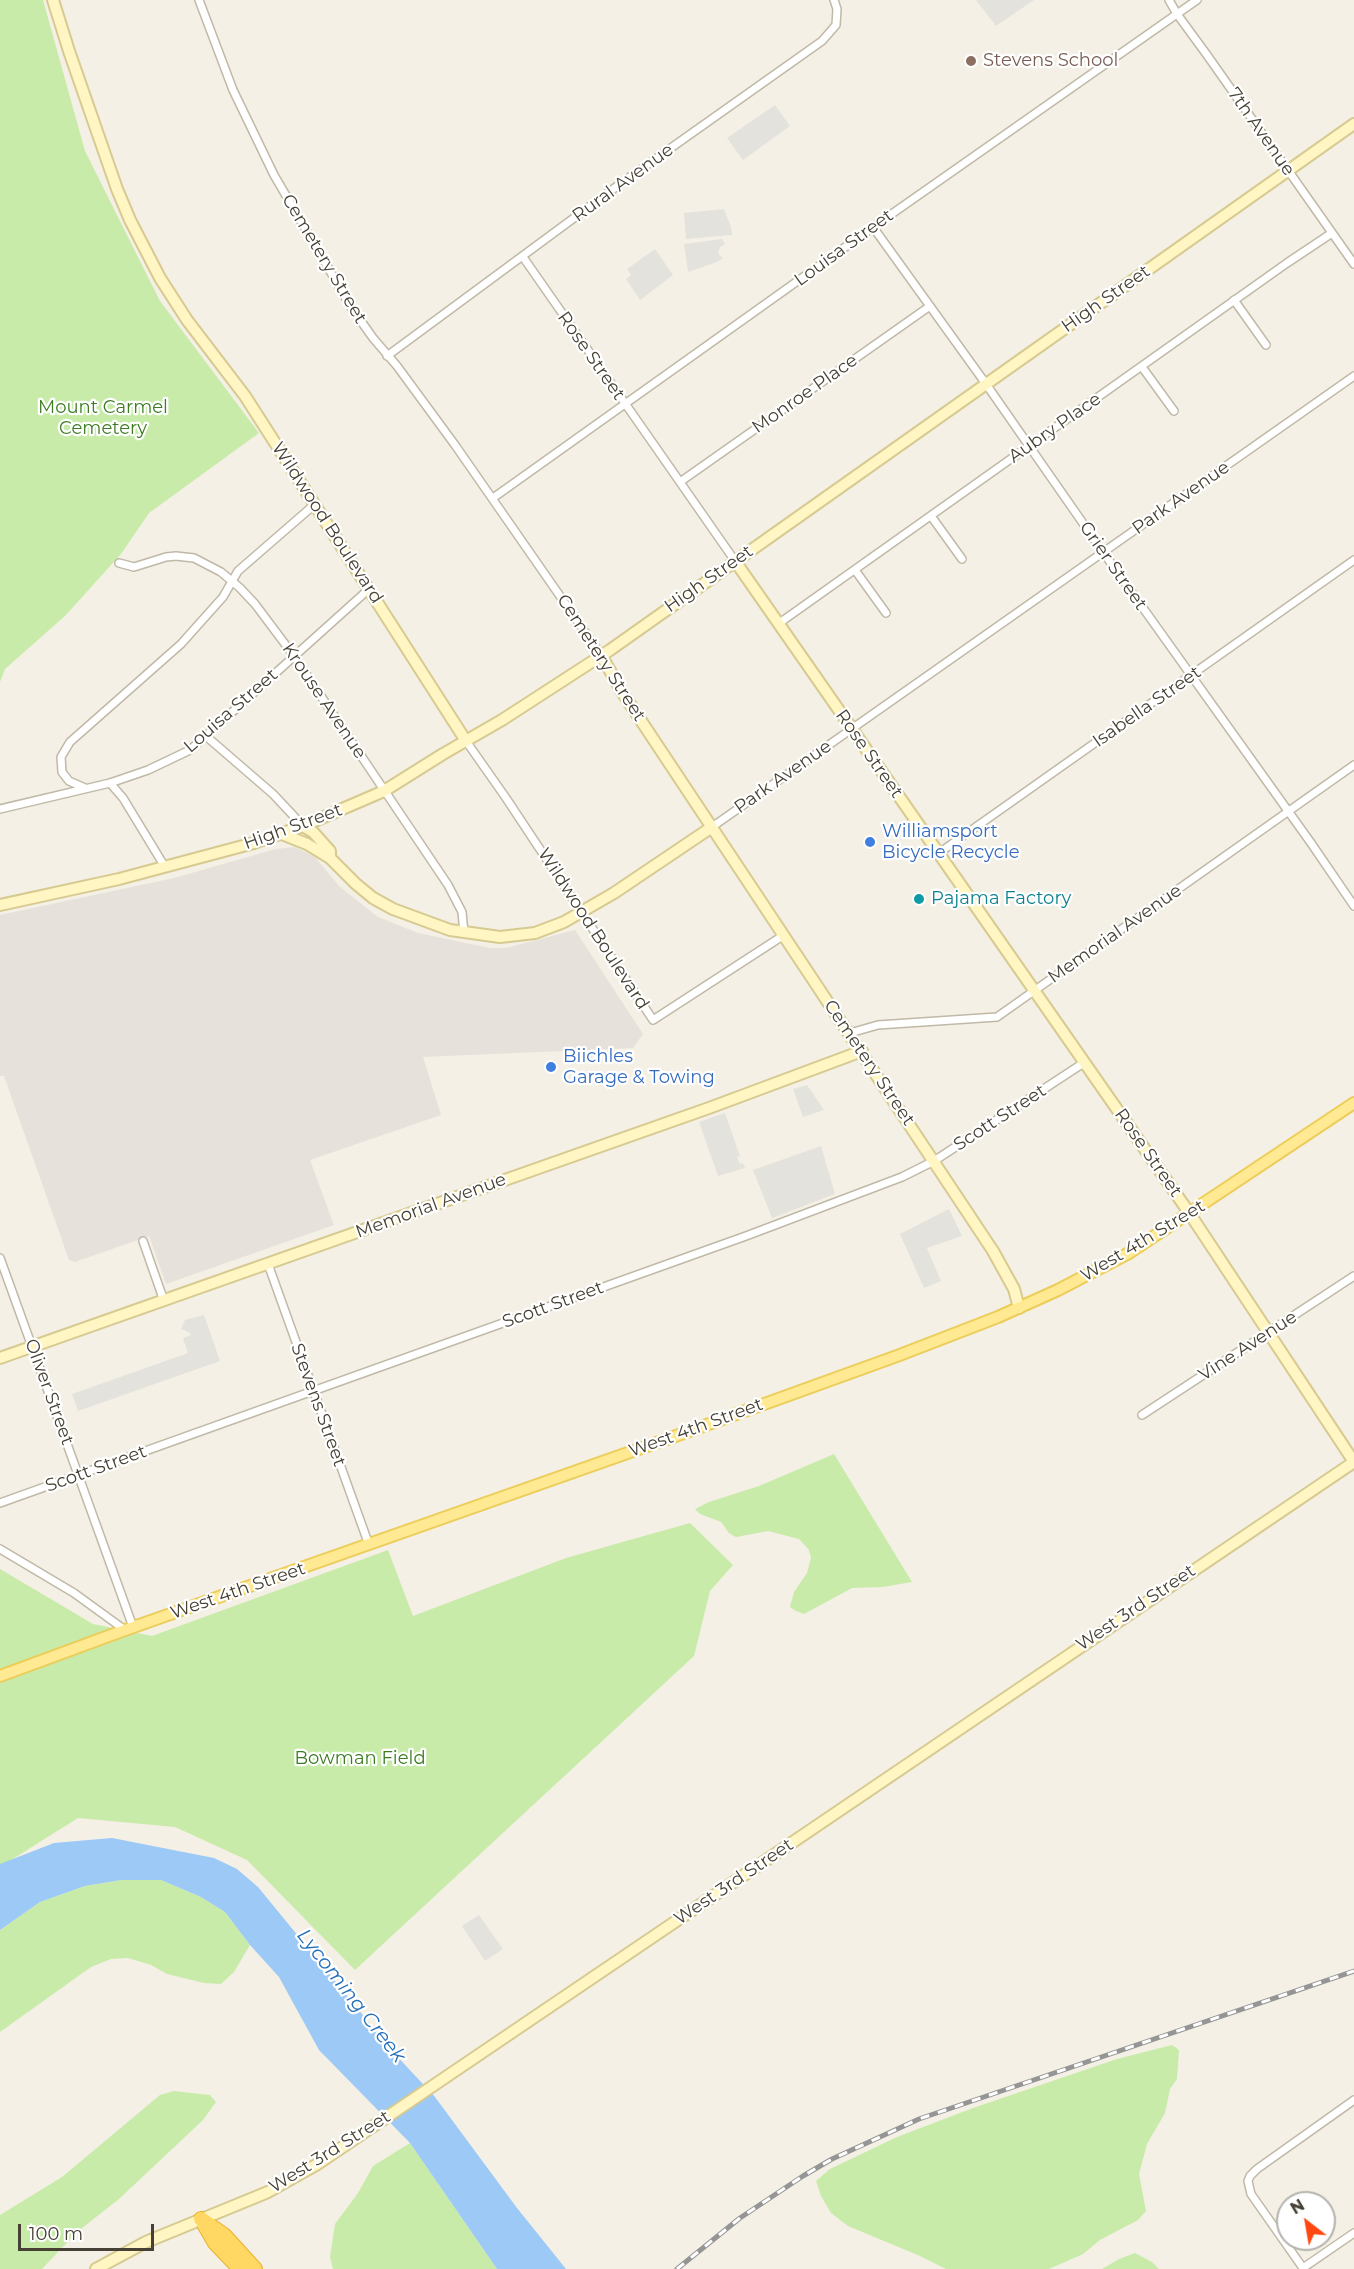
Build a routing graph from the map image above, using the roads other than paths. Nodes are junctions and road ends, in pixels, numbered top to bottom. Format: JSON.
{"nodes":[{"id":1,"x":53,"y":0,"type":"edge"},
{"id":2,"x":200,"y":0,"type":"edge"},
{"id":3,"x":834,"y":0,"type":"edge"},
{"id":4,"x":1169,"y":0,"type":"edge"},
{"id":5,"x":1197,"y":0,"type":"edge"},
{"id":6,"x":1177,"y":14,"type":"junction"},
{"id":7,"x":1354,"y":124,"type":"edge"},
{"id":8,"x":1288,"y":170,"type":"junction"},
{"id":9,"x":873,"y":227,"type":"junction"},
{"id":10,"x":1332,"y":233,"type":"junction"},
{"id":11,"x":523,"y":257,"type":"junction"},
{"id":12,"x":1354,"y":264,"type":"edge"},
{"id":13,"x":1234,"y":300,"type":"junction"},
{"id":14,"x":930,"y":306,"type":"junction"},
{"id":15,"x":1266,"y":345,"type":"dead end"},
{"id":16,"x":387,"y":356,"type":"junction"},
{"id":17,"x":1142,"y":367,"type":"junction"},
{"id":18,"x":1354,"y":376,"type":"edge"},
{"id":19,"x":986,"y":384,"type":"junction"},
{"id":20,"x":624,"y":404,"type":"junction"},
{"id":21,"x":1172,"y":408,"type":"dead end"},
{"id":22,"x":1029,"y":445,"type":"junction"},
{"id":23,"x":680,"y":482,"type":"junction"},
{"id":24,"x":493,"y":498,"type":"junction"},
{"id":25,"x":314,"y":506,"type":"junction"},
{"id":26,"x":931,"y":516,"type":"junction"},
{"id":27,"x":1103,"y":552,"type":"junction"},
{"id":28,"x":962,"y":559,"type":"dead end"},
{"id":29,"x":1354,"y":560,"type":"edge"},
{"id":30,"x":735,"y":561,"type":"junction"},
{"id":31,"x":118,"y":563,"type":"dead end"},
{"id":32,"x":855,"y":570,"type":"junction"},
{"id":33,"x":232,"y":580,"type":"junction"},
{"id":34,"x":369,"y":589,"type":"junction"},
{"id":35,"x":886,"y":613,"type":"dead end"},
{"id":36,"x":778,"y":624,"type":"junction"},
{"id":37,"x":601,"y":655,"type":"junction"},
{"id":38,"x":294,"y":656,"type":"junction"},
{"id":39,"x":1191,"y":676,"type":"junction"},
{"id":40,"x":852,"y":729,"type":"junction"},
{"id":41,"x":207,"y":737,"type":"junction"},
{"id":42,"x":466,"y":741,"type":"junction"},
{"id":43,"x":1354,"y":765,"type":"edge"},
{"id":44,"x":110,"y":783,"type":"junction"},
{"id":45,"x":86,"y":788,"type":"junction"},
{"id":46,"x":384,"y":791,"type":"junction"},
{"id":47,"x":0,"y":809,"type":"edge"},
{"id":48,"x":1287,"y":812,"type":"junction"},
{"id":49,"x":303,"y":826,"type":"junction"},
{"id":50,"x":712,"y":826,"type":"junction"},
{"id":51,"x":282,"y":834,"type":"junction"},
{"id":52,"x":939,"y":854,"type":"junction"},
{"id":53,"x":330,"y":858,"type":"junction"},
{"id":54,"x":165,"y":867,"type":"junction"},
{"id":55,"x":0,"y":905,"type":"edge"},
{"id":56,"x":1354,"y":906,"type":"edge"},
{"id":57,"x":582,"y":913,"type":"junction"},
{"id":58,"x":464,"y":933,"type":"junction"},
{"id":59,"x":784,"y":935,"type":"junction"},
{"id":60,"x":1034,"y":990,"type":"junction"},
{"id":61,"x":850,"y":1033,"type":"junction"},
{"id":62,"x":862,"y":1051,"type":"junction"},
{"id":63,"x":1085,"y":1062,"type":"junction"},
{"id":64,"x":1354,"y":1103,"type":"edge"},
{"id":65,"x":934,"y":1161,"type":"junction"},
{"id":66,"x":1190,"y":1214,"type":"junction"},
{"id":67,"x":142,"y":1242,"type":"dead end"},
{"id":68,"x":0,"y":1258,"type":"edge"},
{"id":69,"x":268,"y":1264,"type":"junction"},
{"id":70,"x":1354,"y":1276,"type":"edge"},
{"id":71,"x":164,"y":1300,"type":"junction"},
{"id":72,"x":1019,"y":1308,"type":"junction"},
{"id":73,"x":1268,"y":1333,"type":"junction"},
{"id":74,"x":32,"y":1346,"type":"junction"},
{"id":75,"x":0,"y":1358,"type":"edge"},
{"id":76,"x":314,"y":1391,"type":"junction"},
{"id":77,"x":1142,"y":1415,"type":"dead end"},
{"id":78,"x":1354,"y":1462,"type":"edge"},
{"id":79,"x":78,"y":1474,"type":"junction"},
{"id":80,"x":0,"y":1503,"type":"edge"},
{"id":81,"x":369,"y":1545,"type":"junction"},
{"id":82,"x":0,"y":1550,"type":"edge"},
{"id":83,"x":129,"y":1628,"type":"junction"},
{"id":84,"x":0,"y":1676,"type":"edge"},
{"id":85,"x":1354,"y":2100,"type":"edge"},
{"id":86,"x":201,"y":2219,"type":"junction"},
{"id":87,"x":1354,"y":2233,"type":"edge"},
{"id":88,"x":1303,"y":2268,"type":"edge"},
{"id":89,"x":96,"y":2269,"type":"edge"},
{"id":90,"x":240,"y":2269,"type":"edge"},
{"id":91,"x":255,"y":2269,"type":"edge"}],
"edges":[{"from":1,"to":25,"type":"street","name":"Wildwood Boulevard"},
{"from":2,"to":16,"type":"street","name":"Cemetery Street"},
{"from":3,"to":11,"type":"street","name":"Rural Avenue"},
{"from":4,"to":6,"type":"street","name":"7th Avenue"},
{"from":5,"to":6,"type":"street","name":"Louisa Street"},
{"from":6,"to":8,"type":"street","name":"7th Avenue"},
{"from":6,"to":9,"type":"street","name":"Louisa Street"},
{"from":7,"to":8,"type":"street","name":"High Street"},
{"from":8,"to":10,"type":"street","name":"7th Avenue"},
{"from":8,"to":19,"type":"street","name":"High Street"},
{"from":9,"to":14,"type":"street","name":"Grier Street"},
{"from":9,"to":20,"type":"street","name":"Louisa Street"},
{"from":10,"to":12,"type":"street","name":"7th Avenue"},
{"from":10,"to":13,"type":"street","name":"Aubry Place"},
{"from":11,"to":16,"type":"street","name":"Rural Avenue"},
{"from":11,"to":20,"type":"street","name":"Rose Street"},
{"from":13,"to":15,"type":"street"},
{"from":13,"to":17,"type":"street","name":"Aubry Place"},
{"from":14,"to":19,"type":"street","name":"Grier Street"},
{"from":14,"to":23,"type":"street","name":"Monroe Place"},
{"from":16,"to":24,"type":"street","name":"Cemetery Street"},
{"from":17,"to":21,"type":"street"},
{"from":17,"to":22,"type":"street","name":"Aubry Place"},
{"from":18,"to":27,"type":"street","name":"Park Avenue"},
{"from":19,"to":22,"type":"street","name":"Grier Street"},
{"from":19,"to":30,"type":"street","name":"High Street"},
{"from":20,"to":23,"type":"street","name":"Rose Street"},
{"from":20,"to":24,"type":"street","name":"Louisa Street"},
{"from":22,"to":26,"type":"street","name":"Aubry Place"},
{"from":22,"to":27,"type":"street","name":"Grier Street"},
{"from":23,"to":30,"type":"street","name":"Rose Street"},
{"from":24,"to":37,"type":"street","name":"Cemetery Street"},
{"from":25,"to":33,"type":"street"},
{"from":25,"to":34,"type":"street","name":"Wildwood Boulevard"},
{"from":26,"to":28,"type":"street"},
{"from":26,"to":32,"type":"street","name":"Aubry Place"},
{"from":27,"to":39,"type":"street","name":"Grier Street"},
{"from":27,"to":40,"type":"street","name":"Park Avenue"},
{"from":29,"to":39,"type":"street","name":"Isabella Street"},
{"from":30,"to":36,"type":"street","name":"Rose Street"},
{"from":30,"to":37,"type":"street","name":"High Street"},
{"from":31,"to":33,"type":"street","name":"Krouse Avenue"},
{"from":32,"to":35,"type":"street"},
{"from":32,"to":36,"type":"street","name":"Aubry Place"},
{"from":33,"to":38,"type":"street","name":"Krouse Avenue"},
{"from":33,"to":45,"type":"street"},
{"from":34,"to":38,"type":"street","name":"Louisa Street"},
{"from":34,"to":42,"type":"street","name":"Wildwood Boulevard"},
{"from":36,"to":40,"type":"street","name":"Rose Street"},
{"from":37,"to":42,"type":"street","name":"High Street"},
{"from":37,"to":50,"type":"street","name":"Cemetery Street"},
{"from":38,"to":41,"type":"street","name":"Louisa Street"},
{"from":38,"to":46,"type":"street","name":"Krouse Avenue"},
{"from":39,"to":48,"type":"street","name":"Grier Street"},
{"from":39,"to":52,"type":"street","name":"Isabella Street"},
{"from":40,"to":50,"type":"street","name":"Park Avenue"},
{"from":40,"to":52,"type":"street","name":"Rose Street"},
{"from":41,"to":44,"type":"street","name":"Louisa Street"},
{"from":41,"to":49,"type":"street","name":"Park Avenue"},
{"from":42,"to":46,"type":"street","name":"High Street"},
{"from":42,"to":57,"type":"street","name":"Wildwood Boulevard"},
{"from":43,"to":48,"type":"street","name":"Memorial Avenue"},
{"from":44,"to":45,"type":"street","name":"Louisa Street"},
{"from":44,"to":54,"type":"street"},
{"from":45,"to":47,"type":"street","name":"Louisa Street"},
{"from":46,"to":49,"type":"street","name":"High Street"},
{"from":46,"to":58,"type":"street","name":"Krouse Avenue"},
{"from":48,"to":56,"type":"street","name":"Grier Street"},
{"from":48,"to":60,"type":"street","name":"Memorial Avenue"},
{"from":49,"to":51,"type":"street","name":"High Street"},
{"from":49,"to":53,"type":"street","name":"Park Avenue"},
{"from":50,"to":57,"type":"street","name":"Park Avenue"},
{"from":50,"to":59,"type":"street","name":"Cemetery Street"},
{"from":51,"to":53,"type":"street"},
{"from":51,"to":54,"type":"street","name":"High Street"},
{"from":52,"to":60,"type":"street","name":"Rose Street"},
{"from":53,"to":58,"type":"street","name":"Park Avenue"},
{"from":54,"to":55,"type":"street","name":"High Street"},
{"from":57,"to":58,"type":"street","name":"Park Avenue"},
{"from":57,"to":59,"type":"street","name":"Wildwood Boulevard"},
{"from":59,"to":61,"type":"street","name":"Cemetery Street"},
{"from":60,"to":61,"type":"street","name":"Memorial Avenue"},
{"from":60,"to":63,"type":"street","name":"Rose Street"},
{"from":61,"to":62,"type":"street","name":"Cemetery Street"},
{"from":62,"to":65,"type":"street","name":"Cemetery Street"},
{"from":62,"to":69,"type":"street","name":"Memorial Avenue"},
{"from":63,"to":65,"type":"street","name":"Scott Street"},
{"from":63,"to":66,"type":"street","name":"Rose Street"},
{"from":64,"to":66,"type":"main road","name":"West 4th Street"},
{"from":65,"to":72,"type":"street","name":"Cemetery Street"},
{"from":65,"to":76,"type":"street","name":"Scott Street"},
{"from":66,"to":72,"type":"main road","name":"West 4th Street"},
{"from":66,"to":73,"type":"street","name":"Rose Street"},
{"from":67,"to":71,"type":"street"},
{"from":68,"to":74,"type":"street","name":"Oliver Street"},
{"from":69,"to":71,"type":"street","name":"Memorial Avenue"},
{"from":69,"to":76,"type":"street","name":"Stevens Street"},
{"from":70,"to":73,"type":"street","name":"Vine Avenue"},
{"from":71,"to":74,"type":"street","name":"Memorial Avenue"},
{"from":72,"to":81,"type":"main road","name":"West 4th Street"},
{"from":73,"to":77,"type":"street","name":"Vine Avenue"},
{"from":73,"to":78,"type":"street","name":"Rose Street"},
{"from":74,"to":75,"type":"street","name":"Memorial Avenue"},
{"from":74,"to":79,"type":"street","name":"Oliver Street"},
{"from":76,"to":79,"type":"street","name":"Scott Street"},
{"from":76,"to":81,"type":"street","name":"Stevens Street"},
{"from":78,"to":86,"type":"street","name":"West 3rd Street"},
{"from":79,"to":80,"type":"street","name":"Scott Street"},
{"from":79,"to":83,"type":"street","name":"Oliver Street"},
{"from":81,"to":83,"type":"main road","name":"West 4th Street"},
{"from":82,"to":83,"type":"street"},
{"from":83,"to":84,"type":"main road","name":"West 4th Street"},
{"from":85,"to":88,"type":"street"},
{"from":86,"to":89,"type":"street","name":"West 3rd Street"},
{"from":86,"to":90,"type":"highway"},
{"from":86,"to":91,"type":"highway"},
{"from":87,"to":88,"type":"street"}]}
